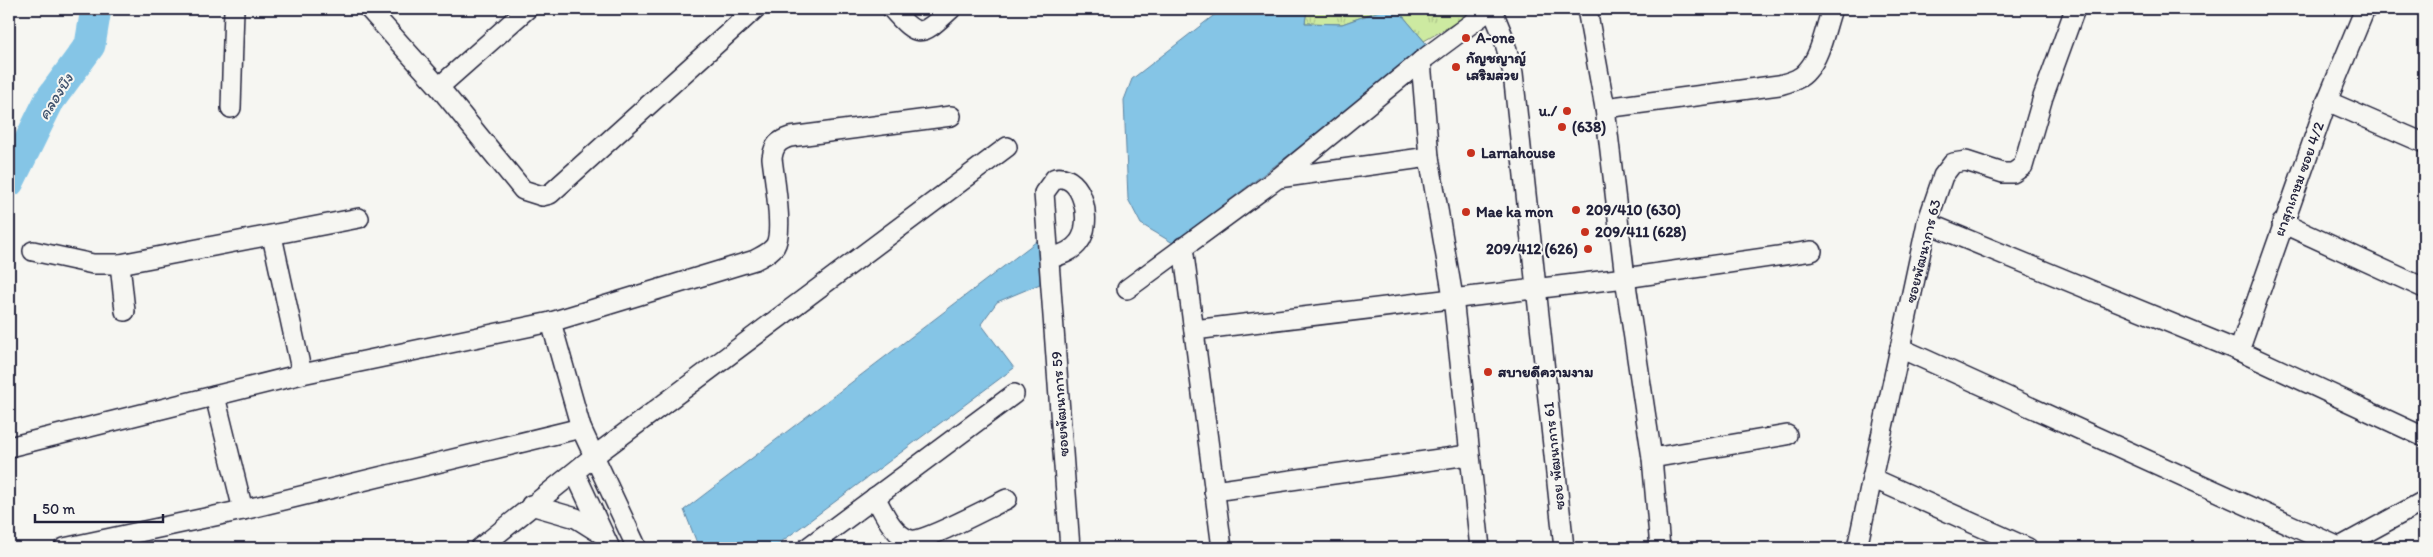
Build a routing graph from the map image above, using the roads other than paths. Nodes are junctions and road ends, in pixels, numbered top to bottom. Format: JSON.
{"nodes":[{"id":1,"x":234,"y":9,"type":"edge"},
{"id":2,"x":369,"y":9,"type":"edge"},
{"id":3,"x":528,"y":9,"type":"edge"},
{"id":4,"x":754,"y":9,"type":"edge"},
{"id":5,"x":892,"y":9,"type":"edge"},
{"id":6,"x":952,"y":9,"type":"edge"},
{"id":7,"x":1491,"y":9,"type":"edge"},
{"id":8,"x":1587,"y":9,"type":"edge"},
{"id":9,"x":1832,"y":9,"type":"edge"},
{"id":10,"x":2075,"y":9,"type":"edge"},
{"id":11,"x":2365,"y":9,"type":"edge"},
{"id":12,"x":1421,"y":61,"type":"junction"},
{"id":13,"x":439,"y":87,"type":"junction"},
{"id":14,"x":2327,"y":101,"type":"junction"},
{"id":15,"x":231,"y":108,"type":"dead end"},
{"id":16,"x":1605,"y":108,"type":"junction"},
{"id":17,"x":951,"y":116,"type":"dead end"},
{"id":18,"x":2424,"y":143,"type":"edge"},
{"id":19,"x":1008,"y":147,"type":"dead end"},
{"id":20,"x":1430,"y":157,"type":"junction"},
{"id":21,"x":1278,"y":178,"type":"junction"},
{"id":22,"x":359,"y":218,"type":"dead end"},
{"id":23,"x":2282,"y":223,"type":"junction"},
{"id":24,"x":1927,"y":224,"type":"junction"},
{"id":25,"x":272,"y":236,"type":"junction"},
{"id":26,"x":1183,"y":248,"type":"junction"},
{"id":27,"x":33,"y":251,"type":"dead end"},
{"id":28,"x":1812,"y":251,"type":"dead end"},
{"id":29,"x":1049,"y":259,"type":"dead end"},
{"id":30,"x":120,"y":264,"type":"junction"},
{"id":31,"x":1625,"y":278,"type":"junction"},
{"id":32,"x":1536,"y":287,"type":"junction"},
{"id":33,"x":2424,"y":288,"type":"edge"},
{"id":34,"x":1127,"y":289,"type":"dead end"},
{"id":35,"x":1453,"y":297,"type":"junction"},
{"id":36,"x":125,"y":310,"type":"dead end"},
{"id":37,"x":551,"y":322,"type":"junction"},
{"id":38,"x":1194,"y":330,"type":"junction"},
{"id":39,"x":1900,"y":348,"type":"junction"},
{"id":40,"x":2239,"y":351,"type":"junction"},
{"id":41,"x":302,"y":374,"type":"junction"},
{"id":42,"x":1014,"y":394,"type":"dead end"},
{"id":43,"x":215,"y":396,"type":"junction"},
{"id":44,"x":582,"y":428,"type":"junction"},
{"id":45,"x":1787,"y":435,"type":"dead end"},
{"id":46,"x":2424,"y":437,"type":"edge"},
{"id":47,"x":9,"y":447,"type":"edge"},
{"id":48,"x":1468,"y":455,"type":"junction"},
{"id":49,"x":593,"y":457,"type":"junction"},
{"id":50,"x":1652,"y":458,"type":"junction"},
{"id":51,"x":575,"y":473,"type":"junction"},
{"id":52,"x":1872,"y":478,"type":"junction"},
{"id":53,"x":1214,"y":491,"type":"junction"},
{"id":54,"x":875,"y":497,"type":"junction"},
{"id":55,"x":1006,"y":499,"type":"dead end"},
{"id":56,"x":2424,"y":502,"type":"edge"},
{"id":57,"x":531,"y":505,"type":"junction"},
{"id":58,"x":243,"y":510,"type":"junction"},
{"id":59,"x":607,"y":542,"type":"edge"},
{"id":60,"x":64,"y":548,"type":"edge"},
{"id":61,"x":480,"y":548,"type":"edge"},
{"id":62,"x":637,"y":548,"type":"edge"},
{"id":63,"x":807,"y":548,"type":"edge"},
{"id":64,"x":1070,"y":548,"type":"edge"},
{"id":65,"x":1222,"y":548,"type":"edge"},
{"id":66,"x":1480,"y":548,"type":"edge"},
{"id":67,"x":1564,"y":548,"type":"edge"},
{"id":68,"x":1660,"y":548,"type":"edge"},
{"id":69,"x":1857,"y":548,"type":"edge"},
{"id":70,"x":2028,"y":548,"type":"edge"},
{"id":71,"x":2338,"y":548,"type":"edge"}],
"edges":[{"from":1,"to":15,"type":"street"},
{"from":2,"to":13,"type":"street"},
{"from":3,"to":13,"type":"street"},
{"from":4,"to":13,"type":"street"},
{"from":5,"to":6,"type":"street"},
{"from":7,"to":12,"type":"street"},
{"from":7,"to":32,"type":"street","name":"ซอย พัฒนาการ 61"},
{"from":8,"to":16,"type":"street"},
{"from":9,"to":16,"type":"street"},
{"from":10,"to":24,"type":"street","name":"ซอยพัฒนาการ 63"},
{"from":11,"to":14,"type":"street","name":"ผาสุกเกษม ซอย 4/2"},
{"from":12,"to":20,"type":"street"},
{"from":12,"to":21,"type":"street"},
{"from":14,"to":18,"type":"street"},
{"from":14,"to":23,"type":"street","name":"ผาสุกเกษม ซอย 4/2"},
{"from":16,"to":31,"type":"street"},
{"from":17,"to":37,"type":"street"},
{"from":19,"to":49,"type":"street"},
{"from":20,"to":21,"type":"street"},
{"from":20,"to":35,"type":"street"},
{"from":21,"to":26,"type":"street"},
{"from":22,"to":25,"type":"street"},
{"from":23,"to":33,"type":"street"},
{"from":23,"to":40,"type":"street","name":"ผาสุกเกษม ซอย 4/2"},
{"from":24,"to":39,"type":"street","name":"ซอยพัฒนาการ 63"},
{"from":24,"to":40,"type":"street"},
{"from":25,"to":30,"type":"street"},
{"from":25,"to":41,"type":"street"},
{"from":26,"to":34,"type":"street"},
{"from":26,"to":38,"type":"street"},
{"from":27,"to":30,"type":"street"},
{"from":28,"to":31,"type":"street"},
{"from":29,"to":64,"type":"street","name":"ซอยพัฒนาการ 59"},
{"from":30,"to":36,"type":"street"},
{"from":31,"to":32,"type":"street"},
{"from":31,"to":50,"type":"street"},
{"from":32,"to":35,"type":"street"},
{"from":32,"to":67,"type":"street","name":"ซอย พัฒนาการ 61"},
{"from":35,"to":38,"type":"street"},
{"from":35,"to":48,"type":"street"},
{"from":37,"to":41,"type":"street"},
{"from":37,"to":44,"type":"street"},
{"from":38,"to":53,"type":"street"},
{"from":39,"to":52,"type":"street","name":"ซอยพัฒนาการ 63"},
{"from":39,"to":71,"type":"street"},
{"from":40,"to":46,"type":"street"},
{"from":41,"to":43,"type":"street"},
{"from":42,"to":54,"type":"street"},
{"from":43,"to":47,"type":"street"},
{"from":43,"to":58,"type":"street"},
{"from":44,"to":49,"type":"street"},
{"from":44,"to":58,"type":"street"},
{"from":45,"to":50,"type":"street"},
{"from":48,"to":53,"type":"street"},
{"from":48,"to":66,"type":"street"},
{"from":49,"to":51,"type":"street"},
{"from":49,"to":62,"type":"street"},
{"from":50,"to":68,"type":"street"},
{"from":51,"to":57,"type":"street"},
{"from":51,"to":59,"type":"street"},
{"from":52,"to":69,"type":"street","name":"ซอยพัฒนาการ 63"},
{"from":52,"to":70,"type":"street"},
{"from":53,"to":65,"type":"street"},
{"from":54,"to":55,"type":"street"},
{"from":54,"to":63,"type":"street"},
{"from":56,"to":71,"type":"street"},
{"from":57,"to":59,"type":"street"},
{"from":57,"to":61,"type":"street"},
{"from":58,"to":60,"type":"street"}]}
